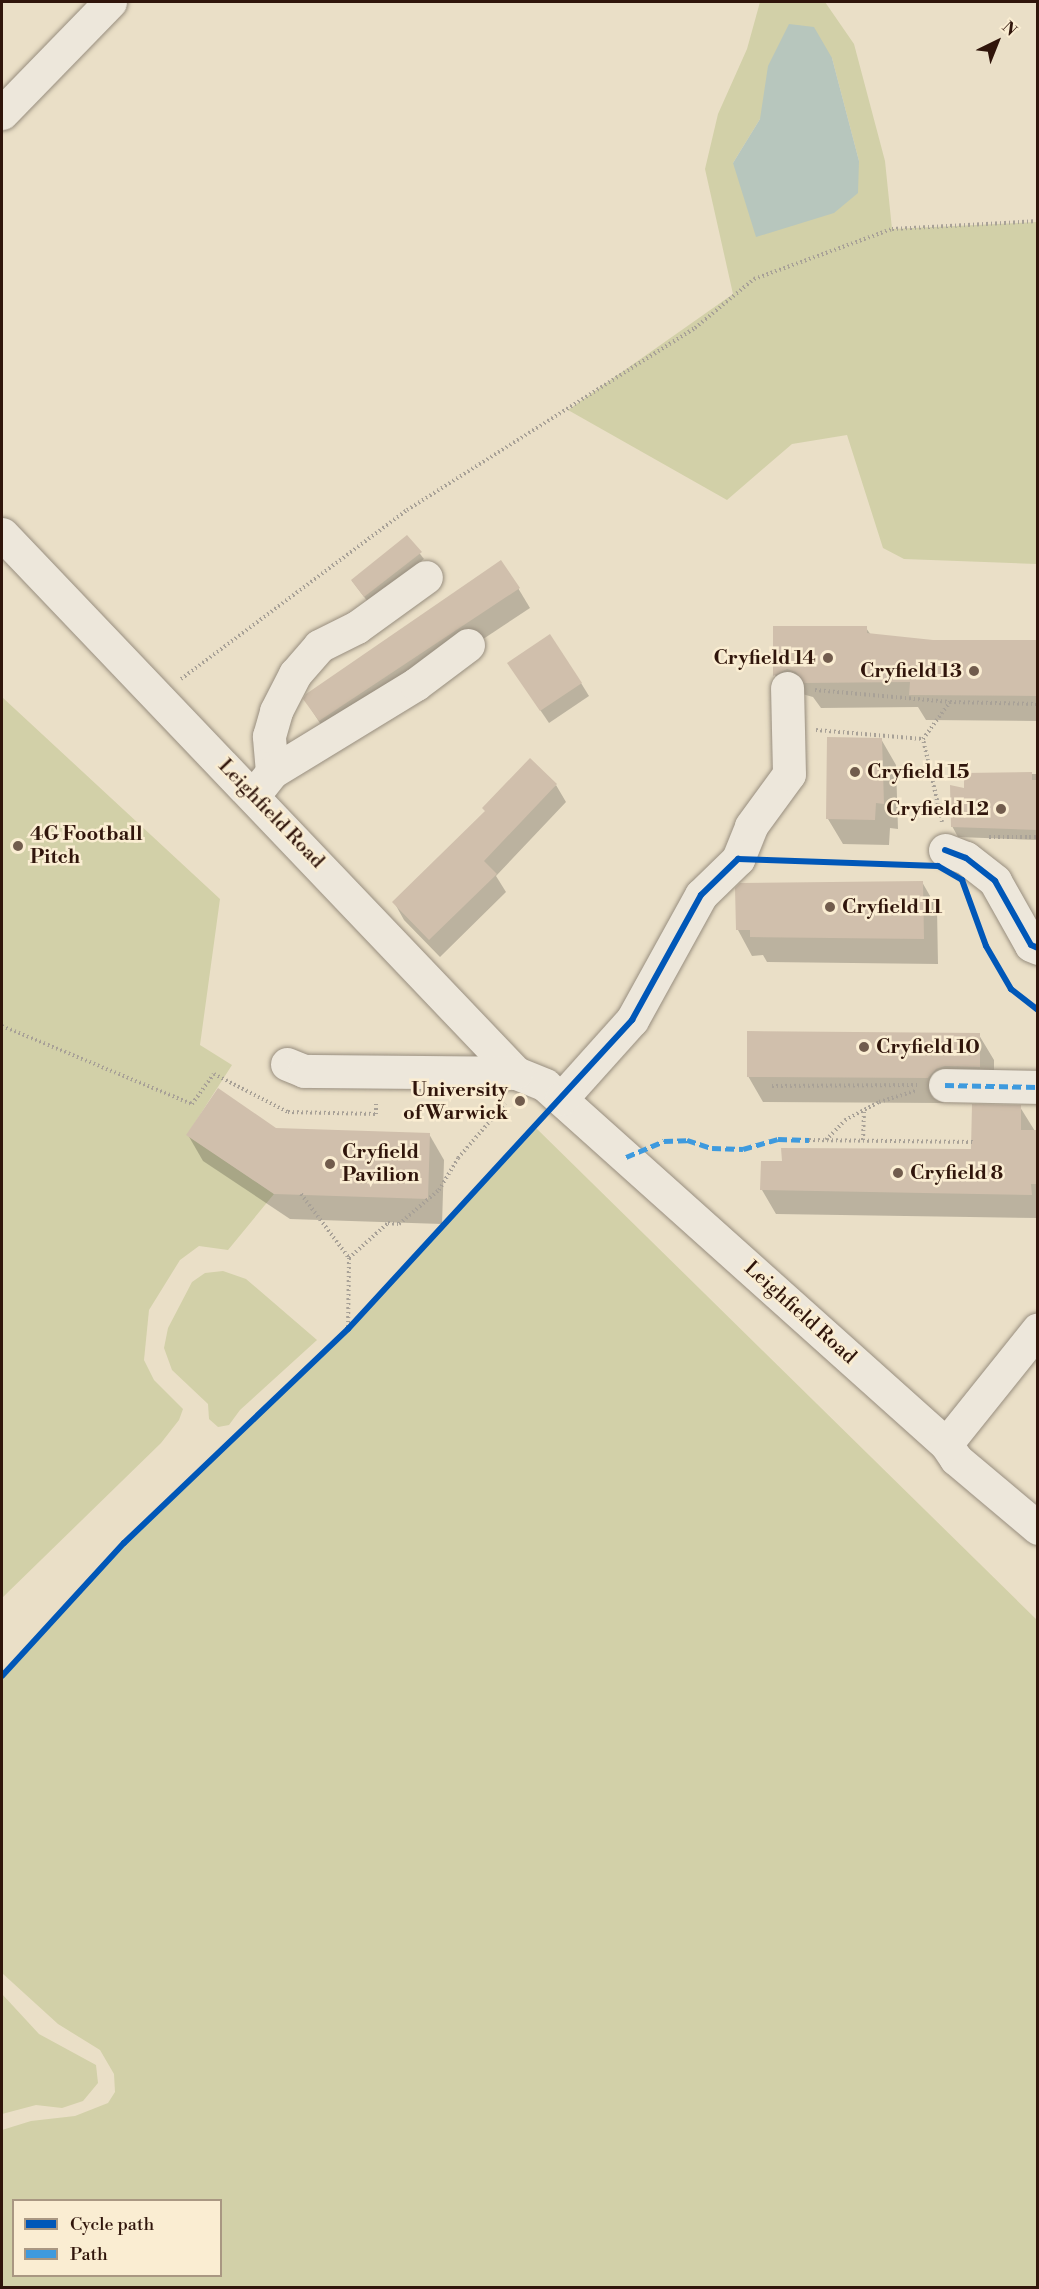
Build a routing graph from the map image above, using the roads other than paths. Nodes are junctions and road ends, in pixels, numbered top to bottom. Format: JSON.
{"nodes":[{"id":1,"x":110,"y":2,"type":"edge"},
{"id":2,"x":2,"y":113,"type":"edge"},
{"id":3,"x":7,"y":555,"type":"edge"},
{"id":4,"x":426,"y":577,"type":"dead end"},
{"id":5,"x":468,"y":645,"type":"dead end"},
{"id":6,"x":787,"y":688,"type":"road end"},
{"id":7,"x":263,"y":784,"type":"junction"},
{"id":8,"x":945,"y":850,"type":"road end"},
{"id":9,"x":1038,"y":948,"type":"edge"},
{"id":10,"x":287,"y":1064,"type":"dead end"},
{"id":11,"x":940,"y":1085,"type":"road end"},
{"id":12,"x":541,"y":1086,"type":"junction"},
{"id":13,"x":1038,"y":1087,"type":"edge"},
{"id":14,"x":1038,"y":1329,"type":"edge"},
{"id":15,"x":946,"y":1444,"type":"junction"},
{"id":16,"x":1038,"y":1528,"type":"edge"}],
"edges":[{"from":1,"to":2,"type":"street"},
{"from":3,"to":7,"type":"street","name":"Leighfield Road"},
{"from":4,"to":7,"type":"street"},
{"from":5,"to":7,"type":"street"},
{"from":6,"to":12,"type":"street"},
{"from":7,"to":12,"type":"street","name":"Leighfield Road"},
{"from":8,"to":9,"type":"street"},
{"from":10,"to":12,"type":"street"},
{"from":11,"to":13,"type":"street"},
{"from":12,"to":15,"type":"street","name":"Leighfield Road"},
{"from":14,"to":15,"type":"street"},
{"from":15,"to":16,"type":"street","name":"Leighfield Road"}]}
